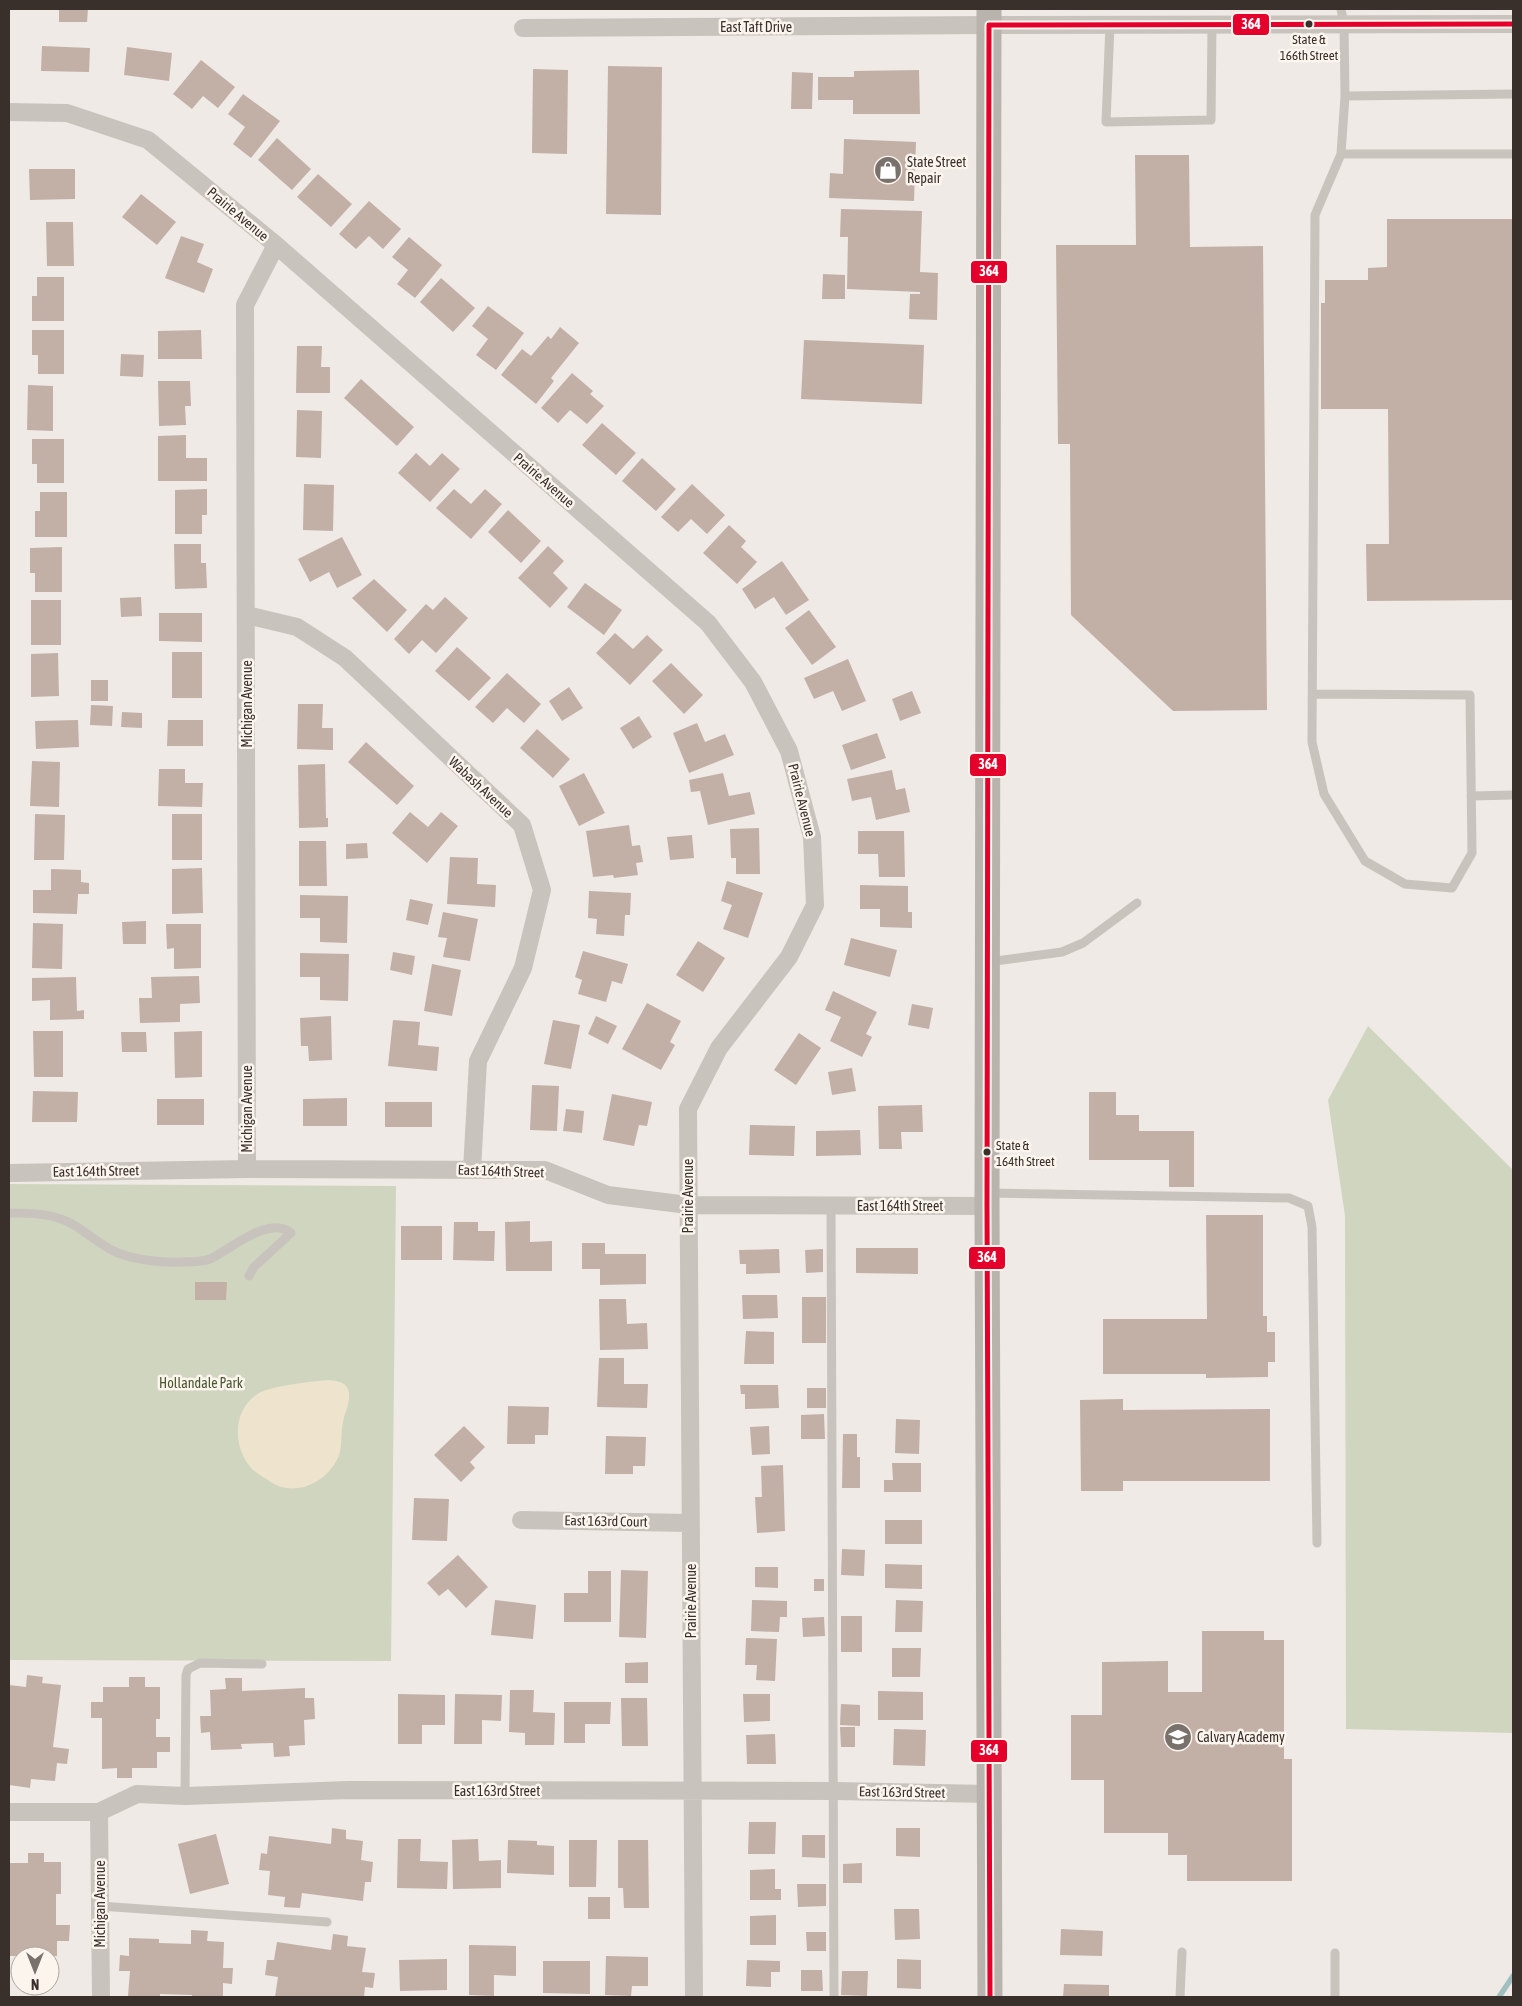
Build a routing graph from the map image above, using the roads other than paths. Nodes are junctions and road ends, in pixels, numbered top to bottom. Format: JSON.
{"nodes":[{"id":1,"x":989,"y":17,"type":"edge"},
{"id":2,"x":1342,"y":17,"type":"edge"},
{"id":3,"x":1513,"y":24,"type":"edge"},
{"id":4,"x":1110,"y":25,"type":"junction"},
{"id":5,"x":1212,"y":25,"type":"junction"},
{"id":6,"x":523,"y":28,"type":"dead end"},
{"id":7,"x":1513,"y":94,"type":"edge"},
{"id":8,"x":1344,"y":96,"type":"junction"},
{"id":9,"x":9,"y":112,"type":"edge"},
{"id":10,"x":1341,"y":154,"type":"junction"},
{"id":11,"x":1513,"y":154,"type":"edge"},
{"id":12,"x":276,"y":245,"type":"junction"},
{"id":13,"x":247,"y":615,"type":"junction"},
{"id":14,"x":1313,"y":694,"type":"junction"},
{"id":15,"x":1513,"y":795,"type":"edge"},
{"id":16,"x":1471,"y":796,"type":"junction"},
{"id":17,"x":1137,"y":903,"type":"dead end"},
{"id":18,"x":988,"y":962,"type":"junction"},
{"id":19,"x":247,"y":1169,"type":"junction"},
{"id":20,"x":472,"y":1170,"type":"junction"},
{"id":21,"x":9,"y":1173,"type":"edge"},
{"id":22,"x":987,"y":1200,"type":"junction"},
{"id":23,"x":688,"y":1205,"type":"junction"},
{"id":24,"x":832,"y":1205,"type":"junction"},
{"id":25,"x":9,"y":1213,"type":"edge"},
{"id":26,"x":249,"y":1276,"type":"dead end"},
{"id":27,"x":521,"y":1520,"type":"dead end"},
{"id":28,"x":690,"y":1523,"type":"junction"},
{"id":29,"x":1317,"y":1543,"type":"dead end"},
{"id":30,"x":262,"y":1664,"type":"dead end"},
{"id":31,"x":692,"y":1791,"type":"junction"},
{"id":32,"x":834,"y":1791,"type":"junction"},
{"id":33,"x":989,"y":1794,"type":"junction"},
{"id":34,"x":185,"y":1796,"type":"junction"},
{"id":35,"x":9,"y":1812,"type":"edge"},
{"id":36,"x":99,"y":1812,"type":"junction"},
{"id":37,"x":100,"y":1906,"type":"junction"},
{"id":38,"x":327,"y":1922,"type":"dead end"},
{"id":39,"x":1182,"y":1952,"type":"dead end"},
{"id":40,"x":1335,"y":1953,"type":"dead end"},
{"id":41,"x":101,"y":1997,"type":"edge"},
{"id":42,"x":694,"y":1997,"type":"edge"},
{"id":43,"x":834,"y":1997,"type":"edge"},
{"id":44,"x":990,"y":1997,"type":"edge"},
{"id":45,"x":1180,"y":1997,"type":"edge"},
{"id":46,"x":1335,"y":1997,"type":"edge"}],
"edges":[{"from":1,"to":4,"type":"street","name":"East Taft Drive"},
{"from":1,"to":6,"type":"street","name":"East Taft Drive"},
{"from":1,"to":18,"type":"street"},
{"from":2,"to":3,"type":"street","name":"East Taft Drive"},
{"from":2,"to":5,"type":"street","name":"East Taft Drive"},
{"from":2,"to":8,"type":"lane"},
{"from":4,"to":5,"type":"street","name":"East Taft Drive"},
{"from":4,"to":5,"type":"lane"},
{"from":7,"to":8,"type":"lane"},
{"from":8,"to":10,"type":"lane"},
{"from":9,"to":12,"type":"street","name":"Prairie Avenue"},
{"from":10,"to":11,"type":"lane"},
{"from":10,"to":14,"type":"lane"},
{"from":12,"to":13,"type":"street","name":"Michigan Avenue"},
{"from":12,"to":23,"type":"street","name":"Prairie Avenue"},
{"from":13,"to":19,"type":"street","name":"Michigan Avenue"},
{"from":13,"to":20,"type":"street","name":"Wabash Avenue"},
{"from":14,"to":16,"type":"lane"},
{"from":14,"to":16,"type":"lane"},
{"from":15,"to":16,"type":"lane"},
{"from":17,"to":18,"type":"lane"},
{"from":18,"to":22,"type":"street"},
{"from":19,"to":20,"type":"street","name":"East 164th Street"},
{"from":19,"to":21,"type":"street","name":"East 164th Street"},
{"from":20,"to":23,"type":"street","name":"East 164th Street"},
{"from":22,"to":24,"type":"street","name":"East 164th Street"},
{"from":22,"to":29,"type":"lane"},
{"from":22,"to":33,"type":"street"},
{"from":23,"to":24,"type":"street","name":"East 164th Street"},
{"from":23,"to":28,"type":"street","name":"Prairie Avenue"},
{"from":24,"to":32,"type":"lane"},
{"from":25,"to":26,"type":"lane"},
{"from":27,"to":28,"type":"street","name":"East 163rd Court"},
{"from":28,"to":31,"type":"street","name":"Prairie Avenue"},
{"from":30,"to":34,"type":"lane"},
{"from":31,"to":32,"type":"street","name":"East 163rd Street"},
{"from":31,"to":34,"type":"street","name":"East 163rd Street"},
{"from":31,"to":42,"type":"street","name":"Prairie Avenue"},
{"from":32,"to":33,"type":"street","name":"East 163rd Street"},
{"from":32,"to":43,"type":"lane"},
{"from":33,"to":44,"type":"street"},
{"from":34,"to":36,"type":"street","name":"East 163rd Street"},
{"from":35,"to":36,"type":"street","name":"East 163rd Street"},
{"from":36,"to":37,"type":"street","name":"Michigan Avenue"},
{"from":37,"to":38,"type":"lane"},
{"from":37,"to":41,"type":"street","name":"Michigan Avenue"},
{"from":39,"to":45,"type":"lane"},
{"from":40,"to":46,"type":"lane"}]}
